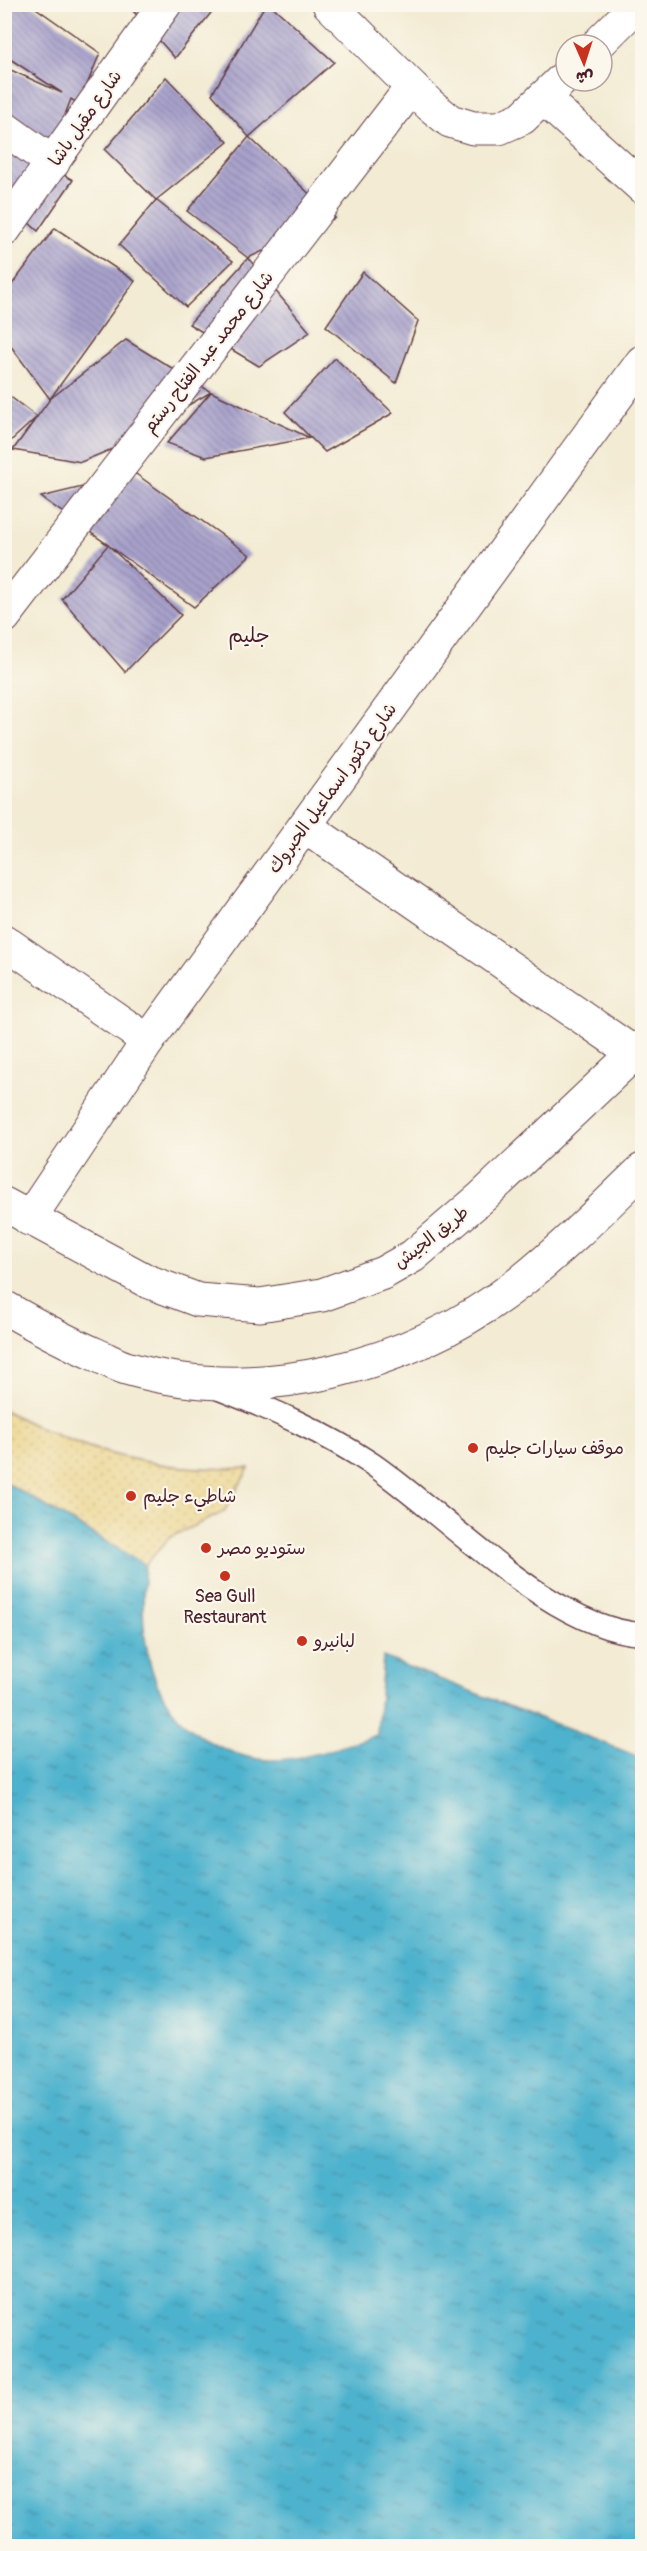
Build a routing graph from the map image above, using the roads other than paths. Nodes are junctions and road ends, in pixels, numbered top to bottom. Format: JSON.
{"nodes":[{"id":1,"x":165,"y":4,"type":"edge"},
{"id":2,"x":329,"y":4,"type":"edge"},
{"id":3,"x":638,"y":4,"type":"edge"},
{"id":4,"x":609,"y":33,"type":"edge"},
{"id":5,"x":412,"y":87,"type":"junction"},
{"id":6,"x":554,"y":88,"type":"edge"},
{"id":7,"x":543,"y":99,"type":"junction"},
{"id":8,"x":4,"y":128,"type":"edge"},
{"id":9,"x":52,"y":163,"type":"junction"},
{"id":10,"x":642,"y":187,"type":"edge"},
{"id":11,"x":4,"y":230,"type":"edge"},
{"id":12,"x":642,"y":362,"type":"edge"},
{"id":13,"x":4,"y":617,"type":"edge"},
{"id":14,"x":304,"y":826,"type":"junction"},
{"id":15,"x":4,"y":941,"type":"edge"},
{"id":16,"x":148,"y":1041,"type":"junction"},
{"id":17,"x":638,"y":1049,"type":"edge"},
{"id":18,"x":642,"y":1170,"type":"edge"},
{"id":19,"x":17,"y":1211,"type":"edge"},
{"id":20,"x":4,"y":1307,"type":"edge"},
{"id":21,"x":204,"y":1384,"type":"junction"},
{"id":22,"x":642,"y":1634,"type":"edge"}],
"edges":[{"from":1,"to":9,"type":"main road","name":"شارع مقبل باشا"},
{"from":2,"to":5,"type":"main road"},
{"from":3,"to":4,"type":"main road"},
{"from":5,"to":7,"type":"main road"},
{"from":5,"to":13,"type":"main road","name":"شارع محمد عبد الفتاح رستم"},
{"from":6,"to":7,"type":"main road"},
{"from":7,"to":10,"type":"main road"},
{"from":8,"to":9,"type":"main road"},
{"from":9,"to":11,"type":"main road","name":"شارع مقبل باشا"},
{"from":12,"to":14,"type":"main road","name":"شارع دكتور اسماعيل الحبروك"},
{"from":14,"to":16,"type":"main road","name":"شارع دكتور اسماعيل الحبروك"},
{"from":14,"to":17,"type":"main road"},
{"from":15,"to":16,"type":"main road"},
{"from":16,"to":19,"type":"main road","name":"شارع دكتور اسماعيل الحبروك"},
{"from":17,"to":19,"type":"main road","name":"طريق الجيش"},
{"from":18,"to":21,"type":"main road"},
{"from":20,"to":21,"type":"main road"},
{"from":21,"to":22,"type":"lane"}]}
